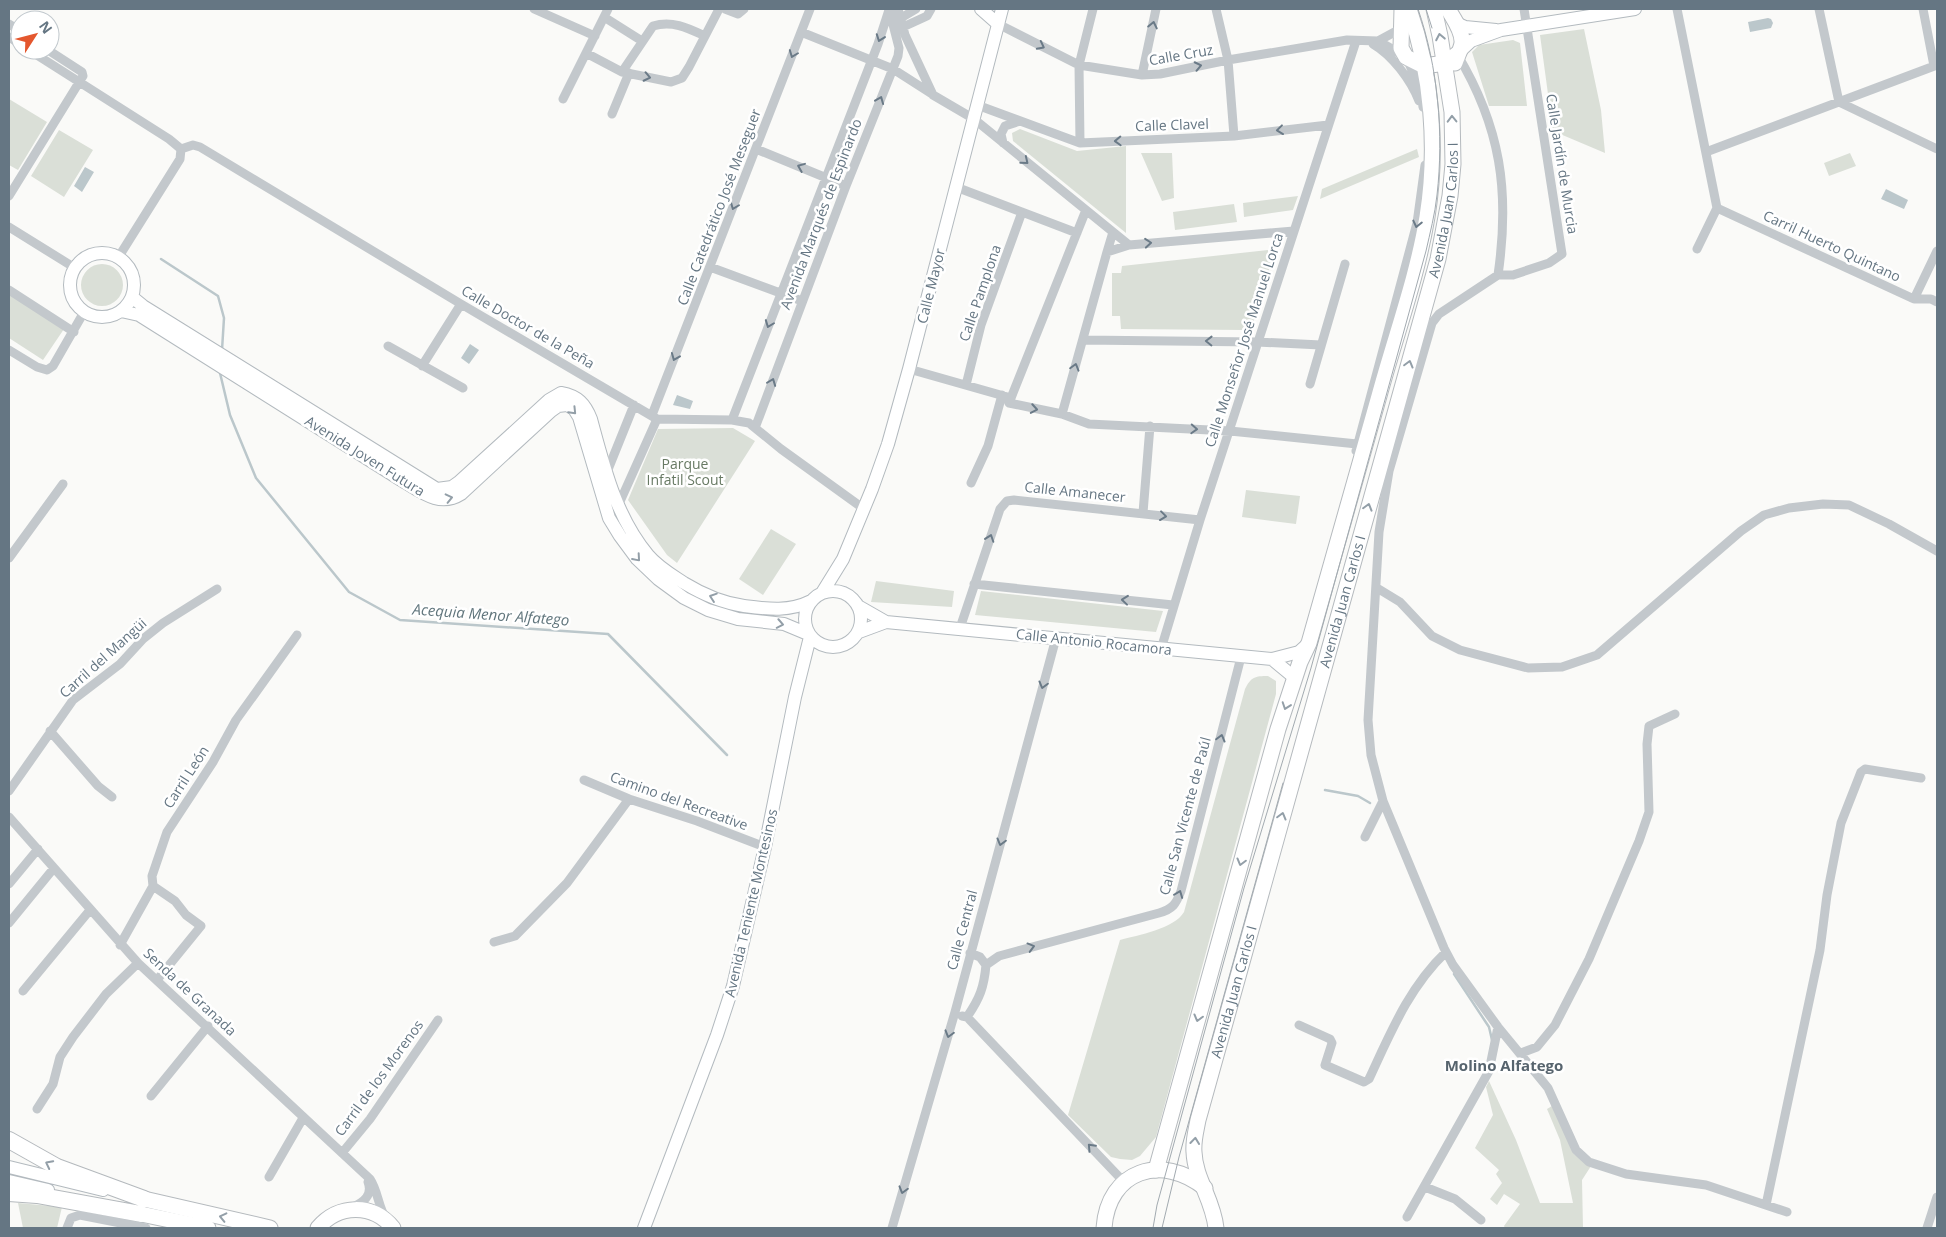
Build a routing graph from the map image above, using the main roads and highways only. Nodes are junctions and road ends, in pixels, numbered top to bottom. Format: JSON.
{"nodes":[{"id":1,"x":1402,"y":9,"type":"edge"},
{"id":2,"x":1439,"y":10,"type":"edge"},
{"id":3,"x":1408,"y":19,"type":"edge"},
{"id":4,"x":1451,"y":58,"type":"junction"},
{"id":5,"x":1424,"y":66,"type":"junction"},
{"id":6,"x":9,"y":1140,"type":"edge"},
{"id":7,"x":1156,"y":1170,"type":"junction"},
{"id":8,"x":1204,"y":1188,"type":"junction"},
{"id":9,"x":9,"y":1193,"type":"edge"},
{"id":10,"x":144,"y":1214,"type":"edge"},
{"id":11,"x":208,"y":1228,"type":"edge"},
{"id":12,"x":270,"y":1228,"type":"edge"},
{"id":13,"x":318,"y":1228,"type":"edge"},
{"id":14,"x":392,"y":1228,"type":"edge"},
{"id":15,"x":1104,"y":1228,"type":"edge"},
{"id":16,"x":1216,"y":1228,"type":"edge"}],
"edges":[{"from":1,"to":3,"type":"main road"},
{"from":2,"to":3,"type":"main road"},
{"from":4,"to":2,"type":"main road","one_way":true},
{"from":2,"to":4,"type":"main road","name":"Avenida Juan Carlos I"},
{"from":3,"to":5,"type":"main road","name":"Avenida Juan Carlos I"},
{"from":3,"to":5,"type":"main road"},
{"from":4,"to":5,"type":"main road"},
{"from":8,"to":4,"type":"main road","name":"Avenida Juan Carlos I","one_way":true},
{"from":5,"to":7,"type":"main road","name":"Avenida Juan Carlos I","one_way":true},
{"from":10,"to":6,"type":"highway","one_way":true},
{"from":7,"to":8,"type":"main road"},
{"from":7,"to":15,"type":"main road"},
{"from":8,"to":16,"type":"main road","name":"Avenida Juan Carlos I"},
{"from":9,"to":10,"type":"highway"},
{"from":10,"to":11,"type":"main road"},
{"from":12,"to":10,"type":"main road","one_way":true},
{"from":13,"to":14,"type":"main road"}]}
